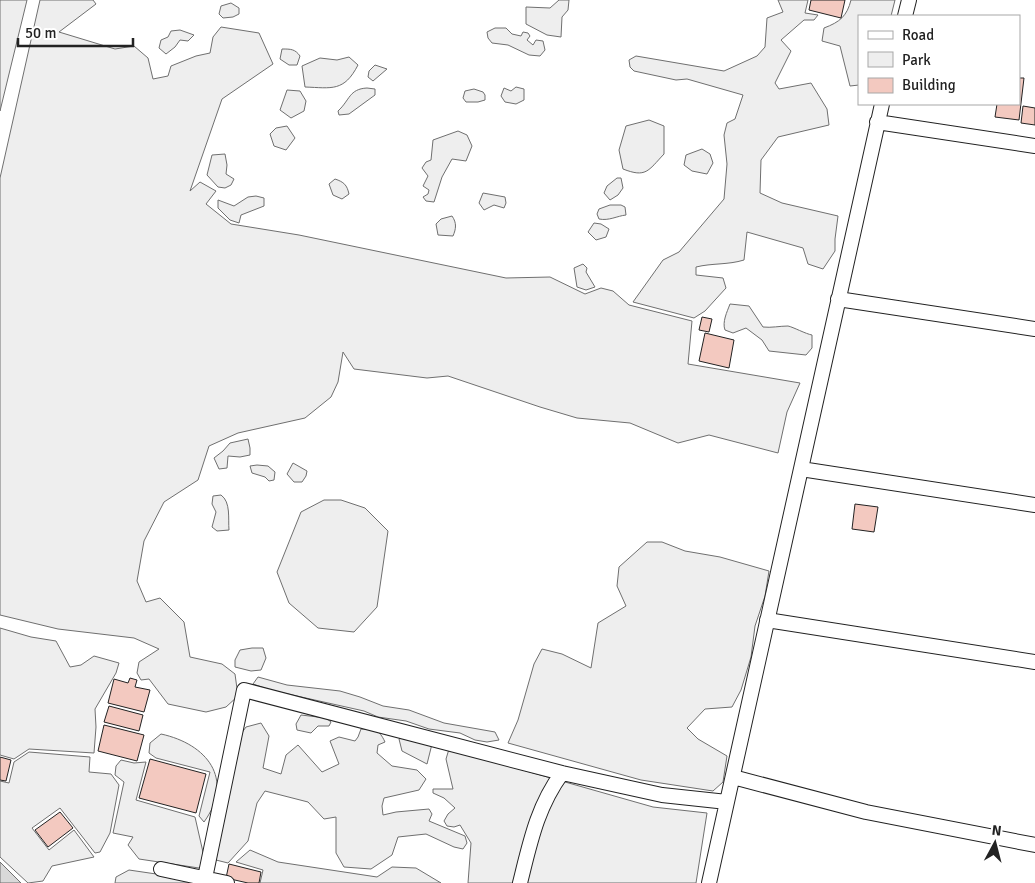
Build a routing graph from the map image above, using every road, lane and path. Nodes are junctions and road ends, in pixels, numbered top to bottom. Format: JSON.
{"nodes":[{"id":1,"x":909,"y":0,"type":"edge"},
{"id":2,"x":905,"y":15,"type":"edge"},
{"id":3,"x":882,"y":105,"type":"edge"},
{"id":4,"x":877,"y":122,"type":"junction"},
{"id":5,"x":1035,"y":146,"type":"edge"},
{"id":6,"x":838,"y":299,"type":"junction"},
{"id":7,"x":1035,"y":329,"type":"edge"},
{"id":8,"x":801,"y":469,"type":"junction"},
{"id":9,"x":1035,"y":505,"type":"edge"},
{"id":10,"x":767,"y":620,"type":"junction"},
{"id":11,"x":1035,"y":662,"type":"edge"},
{"id":12,"x":562,"y":773,"type":"junction"},
{"id":13,"x":733,"y":776,"type":"junction"},
{"id":14,"x":727,"y":802,"type":"junction"},
{"id":15,"x":1035,"y":846,"type":"edge"},
{"id":16,"x":161,"y":869,"type":"dead end"},
{"id":17,"x":205,"y":878,"type":"junction"},
{"id":18,"x":227,"y":883,"type":"edge"},
{"id":19,"x":520,"y":883,"type":"edge"},
{"id":20,"x":709,"y":883,"type":"edge"}],
"edges":[{"from":1,"to":2,"type":"street"},
{"from":3,"to":4,"type":"street"},
{"from":4,"to":5,"type":"street"},
{"from":4,"to":6,"type":"street"},
{"from":6,"to":7,"type":"street"},
{"from":6,"to":8,"type":"street"},
{"from":8,"to":9,"type":"street"},
{"from":8,"to":10,"type":"street"},
{"from":10,"to":11,"type":"street"},
{"from":10,"to":13,"type":"street"},
{"from":12,"to":14,"type":"street"},
{"from":12,"to":17,"type":"street"},
{"from":12,"to":19,"type":"street"},
{"from":13,"to":14,"type":"street"},
{"from":13,"to":15,"type":"street"},
{"from":14,"to":20,"type":"street"},
{"from":16,"to":17,"type":"street"},
{"from":17,"to":18,"type":"street"}]}
